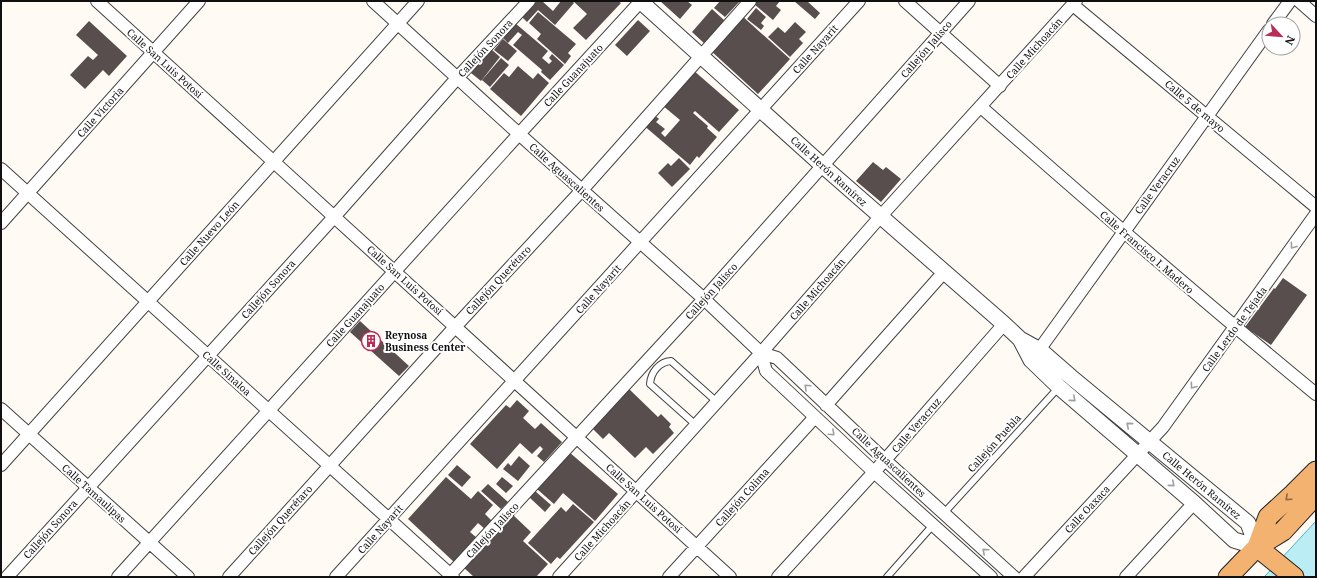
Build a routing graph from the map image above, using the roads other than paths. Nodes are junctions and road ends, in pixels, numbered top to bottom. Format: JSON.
{"nodes":[{"id":1,"x":96,"y":1,"type":"edge"},
{"id":2,"x":199,"y":1,"type":"edge"},
{"id":3,"x":373,"y":1,"type":"edge"},
{"id":4,"x":418,"y":1,"type":"edge"},
{"id":5,"x":529,"y":1,"type":"edge"},
{"id":6,"x":641,"y":1,"type":"edge"},
{"id":7,"x":750,"y":1,"type":"edge"},
{"id":8,"x":859,"y":1,"type":"edge"},
{"id":9,"x":906,"y":1,"type":"edge"},
{"id":10,"x":969,"y":1,"type":"edge"},
{"id":11,"x":1290,"y":1,"type":"edge"},
{"id":12,"x":1299,"y":1,"type":"edge"},
{"id":13,"x":1075,"y":3,"type":"edge"},
{"id":14,"x":1279,"y":16,"type":"edge"},
{"id":15,"x":1316,"y":16,"type":"edge"},
{"id":16,"x":398,"y":24,"type":"junction"},
{"id":17,"x":941,"y":32,"type":"junction"},
{"id":18,"x":1261,"y":41,"type":"edge"},
{"id":19,"x":154,"y":53,"type":"junction"},
{"id":20,"x":701,"y":56,"type":"junction"},
{"id":21,"x":458,"y":77,"type":"junction"},
{"id":22,"x":1000,"y":86,"type":"junction"},
{"id":23,"x":981,"y":106,"type":"junction"},
{"id":24,"x":761,"y":110,"type":"junction"},
{"id":25,"x":1207,"y":116,"type":"junction"},
{"id":26,"x":519,"y":134,"type":"junction"},
{"id":27,"x":273,"y":161,"type":"junction"},
{"id":28,"x":823,"y":166,"type":"junction"},
{"id":29,"x":1,"y":169,"type":"edge"},
{"id":30,"x":582,"y":190,"type":"junction"},
{"id":31,"x":28,"y":193,"type":"junction"},
{"id":32,"x":1316,"y":207,"type":"edge"},
{"id":33,"x":1316,"y":214,"type":"edge"},
{"id":34,"x":334,"y":217,"type":"junction"},
{"id":35,"x":880,"y":217,"type":"junction"},
{"id":36,"x":1,"y":223,"type":"edge"},
{"id":37,"x":1123,"y":232,"type":"junction"},
{"id":38,"x":640,"y":242,"type":"junction"},
{"id":39,"x":395,"y":272,"type":"junction"},
{"id":40,"x":944,"y":272,"type":"junction"},
{"id":41,"x":704,"y":299,"type":"junction"},
{"id":42,"x":147,"y":301,"type":"junction"},
{"id":43,"x":1004,"y":324,"type":"junction"},
{"id":44,"x":456,"y":327,"type":"junction"},
{"id":45,"x":1235,"y":327,"type":"junction"},
{"id":46,"x":761,"y":353,"type":"junction"},
{"id":47,"x":1036,"y":355,"type":"junction"},
{"id":48,"x":208,"y":356,"type":"junction"},
{"id":49,"x":514,"y":380,"type":"junction"},
{"id":50,"x":1059,"y":387,"type":"junction"},
{"id":51,"x":1316,"y":394,"type":"edge"},
{"id":52,"x":717,"y":402,"type":"junction"},
{"id":53,"x":826,"y":405,"type":"junction"},
{"id":54,"x":1,"y":409,"type":"edge"},
{"id":55,"x":269,"y":411,"type":"junction"},
{"id":56,"x":814,"y":417,"type":"junction"},
{"id":57,"x":696,"y":425,"type":"junction"},
{"id":58,"x":28,"y":434,"type":"junction"},
{"id":59,"x":577,"y":437,"type":"junction"},
{"id":60,"x":1149,"y":442,"type":"junction"},
{"id":61,"x":1137,"y":455,"type":"junction"},
{"id":62,"x":885,"y":460,"type":"junction"},
{"id":63,"x":1,"y":465,"type":"edge"},
{"id":64,"x":330,"y":466,"type":"junction"},
{"id":65,"x":1316,"y":471,"type":"edge"},
{"id":66,"x":874,"y":472,"type":"junction"},
{"id":67,"x":88,"y":487,"type":"junction"},
{"id":68,"x":637,"y":491,"type":"junction"},
{"id":69,"x":1316,"y":495,"type":"edge"},
{"id":70,"x":1194,"y":503,"type":"junction"},
{"id":71,"x":944,"y":513,"type":"junction"},
{"id":72,"x":389,"y":519,"type":"junction"},
{"id":73,"x":933,"y":525,"type":"junction"},
{"id":74,"x":149,"y":543,"type":"junction"},
{"id":75,"x":697,"y":546,"type":"junction"},
{"id":76,"x":1257,"y":547,"type":"junction"},
{"id":77,"x":451,"y":576,"type":"edge"},
{"id":78,"x":7,"y":577,"type":"edge"},
{"id":79,"x":118,"y":577,"type":"edge"},
{"id":80,"x":188,"y":577,"type":"edge"},
{"id":81,"x":229,"y":577,"type":"edge"},
{"id":82,"x":336,"y":577,"type":"edge"},
{"id":83,"x":559,"y":577,"type":"edge"},
{"id":84,"x":669,"y":577,"type":"edge"},
{"id":85,"x":730,"y":577,"type":"edge"},
{"id":86,"x":778,"y":577,"type":"edge"},
{"id":87,"x":887,"y":577,"type":"edge"},
{"id":88,"x":991,"y":577,"type":"edge"},
{"id":89,"x":1014,"y":577,"type":"edge"},
{"id":90,"x":1024,"y":577,"type":"edge"},
{"id":91,"x":1126,"y":577,"type":"edge"},
{"id":92,"x":1228,"y":577,"type":"edge"},
{"id":93,"x":1294,"y":577,"type":"edge"}],
"edges":[{"from":1,"to":19,"type":"street","name":"Calle San Luis Potosí"},
{"from":2,"to":19,"type":"street","name":"Calle Victoria"},
{"from":3,"to":16,"type":"street","name":"Calle Aguascalientes"},
{"from":4,"to":16,"type":"street","name":"Calle Nuevo León"},
{"from":5,"to":21,"type":"street","name":"Callejón Sonora"},
{"from":6,"to":20,"type":"street","name":"Calle Herón Ramírez"},
{"from":6,"to":26,"type":"street","name":"Calle Guanajuato"},
{"from":7,"to":20,"type":"street","name":"Callejón Querétaro"},
{"from":8,"to":24,"type":"street","name":"Calle Nayarit"},
{"from":9,"to":17,"type":"street"},
{"from":10,"to":17,"type":"street","name":"Callejón Jalisco"},
{"from":11,"to":14,"type":"street"},
{"from":12,"to":15,"type":"street"},
{"from":13,"to":22,"type":"street","name":"Calle Michoacán"},
{"from":13,"to":25,"type":"street","name":"Calle 5 de mayo"},
{"from":16,"to":21,"type":"street","name":"Calle Aguascalientes"},
{"from":16,"to":27,"type":"street","name":"Calle Nuevo León"},
{"from":17,"to":22,"type":"street"},
{"from":17,"to":28,"type":"street","name":"Callejón Jalisco"},
{"from":18,"to":25,"type":"street","name":"Calle Veracruz"},
{"from":19,"to":27,"type":"street","name":"Calle San Luis Potosí"},
{"from":19,"to":31,"type":"street","name":"Calle Victoria"},
{"from":20,"to":24,"type":"street","name":"Calle Herón Ramírez"},
{"from":20,"to":30,"type":"street","name":"Callejón Querétaro"},
{"from":21,"to":26,"type":"street","name":"Calle Aguascalientes"},
{"from":21,"to":34,"type":"street","name":"Callejón Sonora"},
{"from":22,"to":23,"type":"street","name":"Calle Michoacán"},
{"from":23,"to":35,"type":"street","name":"Calle Michoacán"},
{"from":23,"to":37,"type":"street","name":"Calle Francisco I. Madero"},
{"from":24,"to":28,"type":"street","name":"Calle Herón Ramírez"},
{"from":24,"to":38,"type":"street","name":"Calle Nayarit"},
{"from":25,"to":32,"type":"street","name":"Calle 5 de mayo"},
{"from":25,"to":37,"type":"street","name":"Calle Veracruz"},
{"from":26,"to":30,"type":"street","name":"Calle Aguascalientes"},
{"from":26,"to":39,"type":"street","name":"Calle Guanajuato"},
{"from":27,"to":34,"type":"street","name":"Calle San Luis Potosí"},
{"from":27,"to":42,"type":"street","name":"Calle Nuevo León"},
{"from":28,"to":35,"type":"street","name":"Calle Herón Ramírez"},
{"from":28,"to":41,"type":"street","name":"Callejón Jalisco"},
{"from":29,"to":31,"type":"street","name":"Calle Sinaloa"},
{"from":30,"to":38,"type":"street","name":"Calle Aguascalientes"},
{"from":30,"to":44,"type":"street","name":"Callejón Querétaro"},
{"from":31,"to":36,"type":"street","name":"Calle Victoria"},
{"from":31,"to":42,"type":"street","name":"Calle Sinaloa"},
{"from":33,"to":45,"type":"street","name":"Calle Lerdo de Tejada","one_way":true},
{"from":34,"to":39,"type":"street","name":"Calle San Luis Potosí"},
{"from":34,"to":48,"type":"street","name":"Callejón Sonora"},
{"from":35,"to":40,"type":"street","name":"Calle Herón Ramírez"},
{"from":35,"to":46,"type":"street","name":"Calle Michoacán"},
{"from":37,"to":45,"type":"street","name":"Calle Francisco I. Madero"},
{"from":37,"to":47,"type":"street","name":"Calle Veracruz"},
{"from":38,"to":41,"type":"street","name":"Calle Aguascalientes"},
{"from":38,"to":49,"type":"street","name":"Calle Nayarit"},
{"from":39,"to":44,"type":"street","name":"Calle San Luis Potosí"},
{"from":39,"to":55,"type":"street","name":"Calle Guanajuato"},
{"from":40,"to":43,"type":"street","name":"Calle Herón Ramírez"},
{"from":40,"to":53,"type":"street"},
{"from":41,"to":46,"type":"street","name":"Calle Aguascalientes"},
{"from":41,"to":59,"type":"street","name":"Callejón Jalisco"},
{"from":42,"to":48,"type":"street","name":"Calle Sinaloa"},
{"from":42,"to":58,"type":"street","name":"Calle Nuevo León"},
{"from":43,"to":47,"type":"street","name":"Calle Herón Ramírez"},
{"from":43,"to":62,"type":"street","name":"Calle Veracruz"},
{"from":44,"to":49,"type":"street","name":"Calle San Luis Potosí"},
{"from":44,"to":64,"type":"street","name":"Callejón Querétaro"},
{"from":45,"to":51,"type":"street","name":"Calle Francisco I. Madero"},
{"from":45,"to":60,"type":"street","name":"Calle Lerdo de Tejada","one_way":true},
{"from":46,"to":52,"type":"street","name":"Calle Michoacán"},
{"from":53,"to":46,"type":"street","name":"Calle Aguascalientes","one_way":true},
{"from":46,"to":56,"type":"street","name":"Calle Aguascalientes"},
{"from":47,"to":50,"type":"street","name":"Calle Herón Ramírez"},
{"from":60,"to":47,"type":"street","name":"Calle Herón Ramírez","one_way":true},
{"from":48,"to":55,"type":"street","name":"Calle Sinaloa"},
{"from":48,"to":67,"type":"street","name":"Callejón Sonora"},
{"from":49,"to":59,"type":"street","name":"Calle San Luis Potosí"},
{"from":49,"to":72,"type":"street","name":"Calle Nayarit"},
{"from":50,"to":61,"type":"street","name":"Calle Herón Ramírez","one_way":true},
{"from":50,"to":71,"type":"lane","name":"Callejón Puebla"},
{"from":52,"to":57,"type":"street","name":"Calle Michoacán"},
{"from":52,"to":57,"type":"lane"},
{"from":53,"to":62,"type":"street","name":"Calle Aguascalientes"},
{"from":54,"to":58,"type":"street","name":"Calle Tamaulipas"},
{"from":55,"to":64,"type":"street","name":"Calle Sinaloa"},
{"from":55,"to":74,"type":"street","name":"Calle Guanajuato"},
{"from":56,"to":66,"type":"street","name":"Calle Aguascalientes","one_way":true},
{"from":56,"to":75,"type":"street","name":"Callejón Colima"},
{"from":57,"to":68,"type":"street","name":"Calle Michoacán"},
{"from":58,"to":63,"type":"street","name":"Calle Nuevo León"},
{"from":58,"to":67,"type":"street","name":"Calle Tamaulipas"},
{"from":59,"to":68,"type":"street","name":"Calle San Luis Potosí"},
{"from":59,"to":77,"type":"street","name":"Callejón Jalisco"},
{"from":60,"to":61,"type":"street","name":"Calle Oaxaca"},
{"from":60,"to":76,"type":"street","name":"Calle Herón Ramírez"},
{"from":61,"to":70,"type":"street","name":"Calle Herón Ramírez","one_way":true},
{"from":61,"to":90,"type":"street","name":"Calle Oaxaca"},
{"from":62,"to":66,"type":"street","name":"Calle Veracruz"},
{"from":62,"to":71,"type":"street","name":"Calle Aguascalientes"},
{"from":64,"to":72,"type":"street","name":"Calle Sinaloa"},
{"from":64,"to":81,"type":"street","name":"Callejón Querétaro"},
{"from":65,"to":76,"type":"main road","one_way":true},
{"from":66,"to":73,"type":"street","name":"Calle Aguascalientes"},
{"from":66,"to":86,"type":"street","name":"Calle Veracruz"},
{"from":67,"to":74,"type":"street","name":"Calle Tamaulipas"},
{"from":67,"to":78,"type":"street","name":"Callejón Sonora"},
{"from":68,"to":75,"type":"street","name":"Calle San Luis Potosí"},
{"from":68,"to":83,"type":"street","name":"Calle Michoacán"},
{"from":69,"to":76,"type":"main road"},
{"from":70,"to":76,"type":"street","name":"Calle Herón Ramírez"},
{"from":70,"to":91,"type":"street"},
{"from":89,"to":71,"type":"street","name":"Calle Aguascalientes","one_way":true},
{"from":72,"to":77,"type":"street","name":"Calle Sinaloa"},
{"from":72,"to":82,"type":"street","name":"Calle Nayarit"},
{"from":73,"to":87,"type":"lane"},
{"from":73,"to":88,"type":"street","name":"Calle Aguascalientes"},
{"from":74,"to":79,"type":"street","name":"Calle Guanajuato"},
{"from":74,"to":80,"type":"street","name":"Calle Tamaulipas"},
{"from":75,"to":84,"type":"street","name":"Callejón Colima"},
{"from":75,"to":85,"type":"street","name":"Calle San Luis Potosí"},
{"from":76,"to":92,"type":"main road"},
{"from":76,"to":93,"type":"main road"}]}
